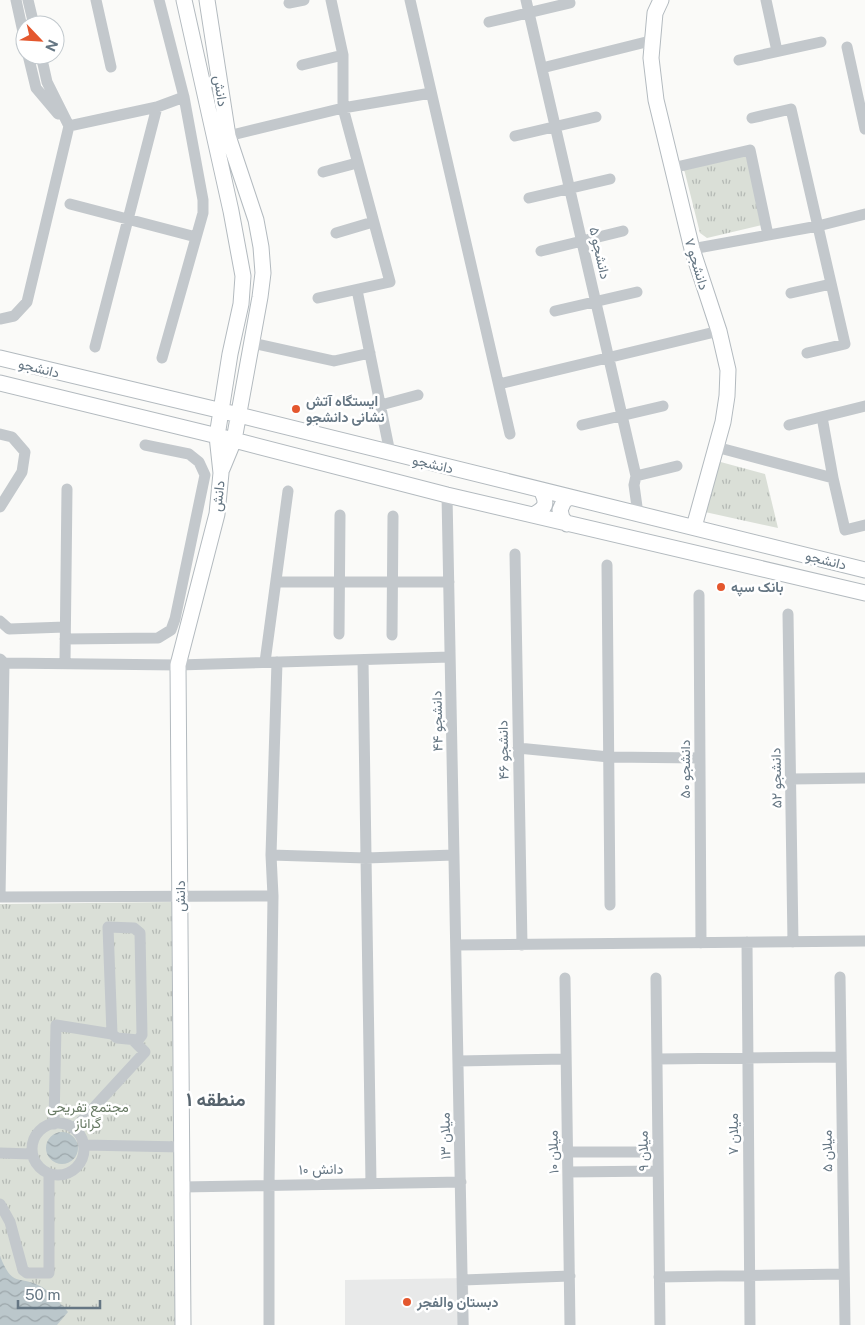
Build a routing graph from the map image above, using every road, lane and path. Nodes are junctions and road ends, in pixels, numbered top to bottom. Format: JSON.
{"nodes":[{"id":1,"x":16,"y":0,"type":"edge"},
{"id":2,"x":28,"y":0,"type":"edge"},
{"id":3,"x":96,"y":0,"type":"edge"},
{"id":4,"x":159,"y":0,"type":"edge"},
{"id":5,"x":184,"y":0,"type":"edge"},
{"id":6,"x":207,"y":0,"type":"edge"},
{"id":7,"x":304,"y":0,"type":"edge"},
{"id":8,"x":330,"y":0,"type":"edge"},
{"id":9,"x":410,"y":0,"type":"edge"},
{"id":10,"x":526,"y":0,"type":"edge"},
{"id":11,"x":661,"y":0,"type":"edge"},
{"id":12,"x":766,"y":0,"type":"edge"},
{"id":13,"x":570,"y":3,"type":"dead end"},
{"id":14,"x":289,"y":4,"type":"dead end"},
{"id":15,"x":529,"y":13,"type":"junction"},
{"id":16,"x":19,"y":15,"type":"edge"},
{"id":17,"x":32,"y":15,"type":"edge"},
{"id":18,"x":489,"y":22,"type":"dead end"},
{"id":19,"x":213,"y":33,"type":"junction"},
{"id":20,"x":192,"y":36,"type":"junction"},
{"id":21,"x":654,"y":40,"type":"junction"},
{"id":22,"x":821,"y":42,"type":"dead end"},
{"id":23,"x":847,"y":47,"type":"dead end"},
{"id":24,"x":778,"y":51,"type":"junction"},
{"id":25,"x":343,"y":55,"type":"junction"},
{"id":26,"x":739,"y":60,"type":"dead end"},
{"id":27,"x":302,"y":64,"type":"dead end"},
{"id":28,"x":30,"y":65,"type":"edge"},
{"id":29,"x":43,"y":65,"type":"edge"},
{"id":30,"x":111,"y":67,"type":"dead end"},
{"id":31,"x":542,"y":68,"type":"junction"},
{"id":32,"x":865,"y":72,"type":"edge"},
{"id":33,"x":853,"y":76,"type":"junction"},
{"id":34,"x":431,"y":92,"type":"junction"},
{"id":35,"x":184,"y":97,"type":"junction"},
{"id":36,"x":157,"y":107,"type":"junction"},
{"id":37,"x":343,"y":108,"type":"junction"},
{"id":38,"x":596,"y":116,"type":"dead end"},
{"id":39,"x":752,"y":118,"type":"dead end"},
{"id":40,"x":69,"y":126,"type":"junction"},
{"id":41,"x":555,"y":126,"type":"junction"},
{"id":42,"x":865,"y":129,"type":"edge"},
{"id":43,"x":228,"y":136,"type":"junction"},
{"id":44,"x":515,"y":136,"type":"dead end"},
{"id":45,"x":357,"y":163,"type":"junction"},
{"id":46,"x":672,"y":168,"type":"junction"},
{"id":47,"x":323,"y":172,"type":"dead end"},
{"id":48,"x":610,"y":179,"type":"dead end"},
{"id":49,"x":570,"y":188,"type":"junction"},
{"id":50,"x":529,"y":198,"type":"dead end"},
{"id":51,"x":70,"y":204,"type":"dead end"},
{"id":52,"x":865,"y":214,"type":"edge"},
{"id":53,"x":128,"y":218,"type":"junction"},
{"id":54,"x":373,"y":222,"type":"junction"},
{"id":55,"x":818,"y":226,"type":"junction"},
{"id":56,"x":623,"y":231,"type":"dead end"},
{"id":57,"x":336,"y":233,"type":"dead end"},
{"id":58,"x":768,"y":235,"type":"junction"},
{"id":59,"x":196,"y":236,"type":"junction"},
{"id":60,"x":582,"y":241,"type":"junction"},
{"id":61,"x":692,"y":249,"type":"junction"},
{"id":62,"x":541,"y":250,"type":"dead end"},
{"id":63,"x":831,"y":284,"type":"junction"},
{"id":64,"x":357,"y":290,"type":"junction"},
{"id":65,"x":637,"y":292,"type":"dead end"},
{"id":66,"x":791,"y":293,"type":"dead end"},
{"id":67,"x":318,"y":298,"type":"dead end"},
{"id":68,"x":596,"y":302,"type":"junction"},
{"id":69,"x":556,"y":311,"type":"dead end"},
{"id":70,"x":0,"y":319,"type":"edge"},
{"id":71,"x":719,"y":331,"type":"junction"},
{"id":72,"x":252,"y":343,"type":"junction"},
{"id":73,"x":95,"y":347,"type":"dead end"},
{"id":74,"x":370,"y":352,"type":"junction"},
{"id":75,"x":807,"y":353,"type":"dead end"},
{"id":76,"x":0,"y":358,"type":"edge"},
{"id":77,"x":162,"y":358,"type":"dead end"},
{"id":78,"x":609,"y":358,"type":"junction"},
{"id":79,"x":0,"y":382,"type":"edge"},
{"id":80,"x":499,"y":384,"type":"junction"},
{"id":81,"x":418,"y":395,"type":"dead end"},
{"id":82,"x":381,"y":404,"type":"junction"},
{"id":83,"x":663,"y":406,"type":"dead end"},
{"id":84,"x":865,"y":406,"type":"edge"},
{"id":85,"x":222,"y":412,"type":"junction"},
{"id":86,"x":239,"y":415,"type":"junction"},
{"id":87,"x":622,"y":416,"type":"junction"},
{"id":88,"x":822,"y":417,"type":"junction"},
{"id":89,"x":582,"y":425,"type":"dead end"},
{"id":90,"x":788,"y":425,"type":"dead end"},
{"id":91,"x":0,"y":434,"type":"edge"},
{"id":92,"x":510,"y":434,"type":"dead end"},
{"id":93,"x":217,"y":436,"type":"junction"},
{"id":94,"x":234,"y":440,"type":"junction"},
{"id":95,"x":145,"y":444,"type":"dead end"},
{"id":96,"x":716,"y":447,"type":"junction"},
{"id":97,"x":390,"y":453,"type":"junction"},
{"id":98,"x":677,"y":466,"type":"dead end"},
{"id":99,"x":221,"y":472,"type":"junction"},
{"id":100,"x":636,"y":476,"type":"junction"},
{"id":101,"x":833,"y":478,"type":"junction"},
{"id":102,"x":66,"y":489,"type":"dead end"},
{"id":103,"x":541,"y":490,"type":"junction"},
{"id":104,"x":288,"y":492,"type":"dead end"},
{"id":105,"x":447,"y":495,"type":"junction"},
{"id":106,"x":570,"y":497,"type":"junction"},
{"id":107,"x":0,"y":507,"type":"edge"},
{"id":108,"x":638,"y":514,"type":"junction"},
{"id":109,"x":340,"y":515,"type":"dead end"},
{"id":110,"x":393,"y":516,"type":"dead end"},
{"id":111,"x":533,"y":516,"type":"junction"},
{"id":112,"x":567,"y":524,"type":"junction"},
{"id":113,"x":865,"y":525,"type":"edge"},
{"id":114,"x":694,"y":527,"type":"junction"},
{"id":115,"x":515,"y":554,"type":"dead end"},
{"id":116,"x":607,"y":565,"type":"dead end"},
{"id":117,"x":865,"y":570,"type":"edge"},
{"id":118,"x":276,"y":582,"type":"junction"},
{"id":119,"x":340,"y":582,"type":"junction"},
{"id":120,"x":393,"y":582,"type":"junction"},
{"id":121,"x":449,"y":582,"type":"junction"},
{"id":122,"x":865,"y":594,"type":"edge"},
{"id":123,"x":699,"y":595,"type":"dead end"},
{"id":124,"x":788,"y":614,"type":"dead end"},
{"id":125,"x":0,"y":621,"type":"edge"},
{"id":126,"x":65,"y":633,"type":"junction"},
{"id":127,"x":340,"y":634,"type":"dead end"},
{"id":128,"x":392,"y":635,"type":"dead end"},
{"id":129,"x":450,"y":657,"type":"junction"},
{"id":130,"x":363,"y":660,"type":"junction"},
{"id":131,"x":2,"y":661,"type":"edge"},
{"id":132,"x":271,"y":662,"type":"junction"},
{"id":133,"x":65,"y":663,"type":"junction"},
{"id":134,"x":178,"y":665,"type":"junction"},
{"id":135,"x":518,"y":748,"type":"junction"},
{"id":136,"x":609,"y":757,"type":"junction"},
{"id":137,"x":700,"y":758,"type":"junction"},
{"id":138,"x":865,"y":778,"type":"edge"},
{"id":139,"x":791,"y":779,"type":"junction"},
{"id":140,"x":271,"y":855,"type":"junction"},
{"id":141,"x":454,"y":855,"type":"junction"},
{"id":142,"x":366,"y":858,"type":"junction"},
{"id":143,"x":180,"y":895,"type":"junction"},
{"id":144,"x":273,"y":896,"type":"junction"},
{"id":145,"x":0,"y":897,"type":"edge"},
{"id":146,"x":610,"y":905,"type":"dead end"},
{"id":147,"x":865,"y":941,"type":"edge"},
{"id":148,"x":747,"y":942,"type":"junction"},
{"id":149,"x":793,"y":942,"type":"junction"},
{"id":150,"x":701,"y":943,"type":"junction"},
{"id":151,"x":522,"y":944,"type":"junction"},
{"id":152,"x":456,"y":946,"type":"junction"},
{"id":153,"x":840,"y":977,"type":"dead end"},
{"id":154,"x":565,"y":978,"type":"dead end"},
{"id":155,"x":656,"y":978,"type":"dead end"},
{"id":156,"x":112,"y":1034,"type":"junction"},
{"id":157,"x":133,"y":1040,"type":"junction"},
{"id":158,"x":841,"y":1057,"type":"junction"},
{"id":159,"x":748,"y":1058,"type":"junction"},
{"id":160,"x":566,"y":1059,"type":"junction"},
{"id":161,"x":657,"y":1059,"type":"junction"},
{"id":162,"x":458,"y":1061,"type":"junction"},
{"id":163,"x":54,"y":1124,"type":"junction"},
{"id":164,"x":74,"y":1128,"type":"junction"},
{"id":165,"x":84,"y":1146,"type":"junction"},
{"id":166,"x":182,"y":1147,"type":"junction"},
{"id":167,"x":568,"y":1152,"type":"junction"},
{"id":168,"x":658,"y":1152,"type":"junction"},
{"id":169,"x":0,"y":1153,"type":"edge"},
{"id":170,"x":32,"y":1154,"type":"junction"},
{"id":171,"x":658,"y":1171,"type":"junction"},
{"id":172,"x":568,"y":1172,"type":"junction"},
{"id":173,"x":49,"y":1174,"type":"junction"},
{"id":174,"x":461,"y":1182,"type":"junction"},
{"id":175,"x":371,"y":1183,"type":"junction"},
{"id":176,"x":269,"y":1185,"type":"junction"},
{"id":177,"x":182,"y":1187,"type":"junction"},
{"id":178,"x":0,"y":1204,"type":"edge"},
{"id":179,"x":844,"y":1274,"type":"junction"},
{"id":180,"x":749,"y":1275,"type":"junction"},
{"id":181,"x":570,"y":1276,"type":"junction"},
{"id":182,"x":659,"y":1277,"type":"junction"},
{"id":183,"x":463,"y":1280,"type":"junction"},
{"id":184,"x":183,"y":1325,"type":"edge"},
{"id":185,"x":269,"y":1325,"type":"edge"},
{"id":186,"x":464,"y":1325,"type":"edge"},
{"id":187,"x":570,"y":1325,"type":"edge"},
{"id":188,"x":660,"y":1325,"type":"edge"},
{"id":189,"x":750,"y":1325,"type":"edge"},
{"id":190,"x":845,"y":1325,"type":"edge"}],
"edges":[{"from":1,"to":16,"type":"street"},
{"from":2,"to":17,"type":"street"},
{"from":3,"to":30,"type":"street"},
{"from":4,"to":35,"type":"street"},
{"from":5,"to":20,"type":"main road","name":"دانش"},
{"from":6,"to":19,"type":"main road","name":"دانش"},
{"from":7,"to":14,"type":"street"},
{"from":8,"to":25,"type":"street"},
{"from":9,"to":34,"type":"street"},
{"from":10,"to":15,"type":"street","name":"دانشجو ۵"},
{"from":11,"to":21,"type":"main road","name":"دانشجو ۷"},
{"from":12,"to":24,"type":"street"},
{"from":13,"to":15,"type":"street"},
{"from":15,"to":18,"type":"street"},
{"from":15,"to":31,"type":"street","name":"دانشجو ۵"},
{"from":19,"to":20,"type":"main road"},
{"from":19,"to":43,"type":"main road","name":"دانش"},
{"from":20,"to":85,"type":"main road","name":"دانش"},
{"from":21,"to":31,"type":"street"},
{"from":21,"to":46,"type":"main road","name":"دانشجو ۷"},
{"from":22,"to":24,"type":"street"},
{"from":23,"to":33,"type":"street"},
{"from":24,"to":26,"type":"street"},
{"from":25,"to":27,"type":"street"},
{"from":25,"to":37,"type":"street"},
{"from":28,"to":40,"type":"street"},
{"from":29,"to":40,"type":"street"},
{"from":31,"to":41,"type":"street","name":"دانشجو ۵"},
{"from":32,"to":33,"type":"street"},
{"from":33,"to":42,"type":"street"},
{"from":34,"to":37,"type":"street"},
{"from":34,"to":80,"type":"street"},
{"from":35,"to":36,"type":"street"},
{"from":35,"to":59,"type":"street"},
{"from":36,"to":40,"type":"street"},
{"from":36,"to":53,"type":"street"},
{"from":37,"to":43,"type":"street"},
{"from":37,"to":45,"type":"street"},
{"from":38,"to":41,"type":"street"},
{"from":39,"to":55,"type":"street"},
{"from":40,"to":70,"type":"street"},
{"from":41,"to":44,"type":"street"},
{"from":41,"to":49,"type":"street","name":"دانشجو ۵"},
{"from":43,"to":72,"type":"main road","name":"دانش"},
{"from":45,"to":47,"type":"street"},
{"from":45,"to":54,"type":"street"},
{"from":46,"to":58,"type":"street"},
{"from":46,"to":61,"type":"main road","name":"دانشجو ۷"},
{"from":48,"to":49,"type":"street"},
{"from":49,"to":50,"type":"street"},
{"from":49,"to":60,"type":"street","name":"دانشجو ۵"},
{"from":51,"to":53,"type":"street"},
{"from":52,"to":55,"type":"street"},
{"from":53,"to":59,"type":"street"},
{"from":53,"to":73,"type":"street"},
{"from":54,"to":57,"type":"street"},
{"from":54,"to":64,"type":"street"},
{"from":55,"to":58,"type":"street"},
{"from":55,"to":63,"type":"street"},
{"from":56,"to":60,"type":"street"},
{"from":58,"to":61,"type":"street"},
{"from":59,"to":77,"type":"street"},
{"from":60,"to":62,"type":"street"},
{"from":60,"to":68,"type":"street","name":"دانشجو ۵"},
{"from":61,"to":71,"type":"main road","name":"دانشجو ۷"},
{"from":63,"to":66,"type":"street"},
{"from":63,"to":75,"type":"street"},
{"from":64,"to":67,"type":"street"},
{"from":64,"to":74,"type":"street"},
{"from":65,"to":68,"type":"street"},
{"from":68,"to":69,"type":"street"},
{"from":68,"to":78,"type":"street","name":"دانشجو ۵"},
{"from":71,"to":78,"type":"street"},
{"from":71,"to":96,"type":"main road","name":"دانشجو ۷"},
{"from":72,"to":74,"type":"street"},
{"from":72,"to":86,"type":"main road","name":"دانش"},
{"from":74,"to":82,"type":"street"},
{"from":76,"to":85,"type":"main road","name":"دانشجو"},
{"from":78,"to":80,"type":"street"},
{"from":78,"to":87,"type":"street","name":"دانشجو ۵"},
{"from":79,"to":93,"type":"main road","name":"دانشجو"},
{"from":80,"to":92,"type":"street"},
{"from":81,"to":82,"type":"street"},
{"from":82,"to":97,"type":"street"},
{"from":83,"to":87,"type":"street"},
{"from":84,"to":88,"type":"street"},
{"from":85,"to":86,"type":"main road","name":"دانشجو"},
{"from":85,"to":93,"type":"main road","name":"دانش"},
{"from":86,"to":94,"type":"main road","name":"دانش"},
{"from":86,"to":97,"type":"main road","name":"دانشجو"},
{"from":87,"to":89,"type":"street"},
{"from":87,"to":100,"type":"street","name":"دانشجو ۵"},
{"from":88,"to":90,"type":"street"},
{"from":88,"to":101,"type":"street"},
{"from":91,"to":107,"type":"street"},
{"from":93,"to":94,"type":"main road","name":"دانشجو"},
{"from":93,"to":99,"type":"main road","name":"دانش"},
{"from":94,"to":99,"type":"main road","name":"دانش"},
{"from":94,"to":105,"type":"main road","name":"دانشجو"},
{"from":95,"to":126,"type":"street"},
{"from":96,"to":101,"type":"street"},
{"from":96,"to":114,"type":"main road","name":"دانشجو ۷"},
{"from":97,"to":103,"type":"main road","name":"دانشجو"},
{"from":98,"to":100,"type":"street"},
{"from":99,"to":134,"type":"main road","name":"دانش"},
{"from":100,"to":108,"type":"street","name":"دانشجو ۵"},
{"from":101,"to":113,"type":"street"},
{"from":102,"to":126,"type":"street"},
{"from":103,"to":106,"type":"main road","name":"دانشجو"},
{"from":103,"to":111,"type":"main road"},
{"from":104,"to":118,"type":"street"},
{"from":105,"to":111,"type":"main road","name":"دانشجو"},
{"from":105,"to":121,"type":"street","name":"دانشجو ۴۴"},
{"from":106,"to":108,"type":"main road","name":"دانشجو"},
{"from":106,"to":112,"type":"main road"},
{"from":108,"to":114,"type":"main road","name":"دانشجو"},
{"from":109,"to":119,"type":"street"},
{"from":110,"to":120,"type":"street"},
{"from":111,"to":112,"type":"main road","name":"دانشجو"},
{"from":112,"to":122,"type":"main road","name":"دانشجو"},
{"from":114,"to":117,"type":"main road","name":"دانشجو"},
{"from":115,"to":135,"type":"street","name":"دانشجو ۴۶"},
{"from":116,"to":136,"type":"street"},
{"from":118,"to":119,"type":"street"},
{"from":118,"to":132,"type":"street"},
{"from":119,"to":120,"type":"street"},
{"from":119,"to":127,"type":"street"},
{"from":120,"to":121,"type":"street"},
{"from":120,"to":128,"type":"street"},
{"from":121,"to":129,"type":"street","name":"دانشجو ۴۴"},
{"from":123,"to":137,"type":"street","name":"دانشجو ۵۰"},
{"from":124,"to":139,"type":"street","name":"دانشجو ۵۲"},
{"from":125,"to":126,"type":"street"},
{"from":126,"to":133,"type":"street"},
{"from":129,"to":130,"type":"street"},
{"from":129,"to":141,"type":"street","name":"دانشجو ۴۴"},
{"from":130,"to":132,"type":"street"},
{"from":130,"to":142,"type":"street"},
{"from":131,"to":133,"type":"street"},
{"from":131,"to":145,"type":"street"},
{"from":132,"to":134,"type":"street"},
{"from":132,"to":140,"type":"street"},
{"from":133,"to":134,"type":"street"},
{"from":134,"to":143,"type":"main road","name":"دانش"},
{"from":135,"to":136,"type":"street"},
{"from":135,"to":151,"type":"street","name":"دانشجو ۴۶"},
{"from":136,"to":137,"type":"street"},
{"from":136,"to":146,"type":"street"},
{"from":137,"to":150,"type":"street","name":"دانشجو ۵۰"},
{"from":138,"to":139,"type":"street"},
{"from":139,"to":149,"type":"street","name":"دانشجو ۵۲"},
{"from":140,"to":142,"type":"street"},
{"from":140,"to":144,"type":"street"},
{"from":141,"to":142,"type":"street"},
{"from":141,"to":152,"type":"street","name":"دانشجو ۴۴"},
{"from":142,"to":175,"type":"street"},
{"from":143,"to":144,"type":"street"},
{"from":143,"to":145,"type":"street"},
{"from":143,"to":166,"type":"main road","name":"دانش"},
{"from":144,"to":176,"type":"street"},
{"from":147,"to":149,"type":"street"},
{"from":148,"to":149,"type":"street"},
{"from":148,"to":150,"type":"street"},
{"from":148,"to":159,"type":"street","name":"میلان ۷"},
{"from":150,"to":151,"type":"street"},
{"from":151,"to":152,"type":"street"},
{"from":152,"to":162,"type":"street","name":"میلان ۱۳"},
{"from":153,"to":158,"type":"street","name":"میلان ۵"},
{"from":154,"to":160,"type":"street","name":"میلان ۱۰"},
{"from":155,"to":161,"type":"street","name":"میلان ۹"},
{"from":156,"to":157,"type":"street"},
{"from":156,"to":157,"type":"street"},
{"from":156,"to":163,"type":"street"},
{"from":157,"to":164,"type":"street"},
{"from":158,"to":159,"type":"street"},
{"from":158,"to":179,"type":"street","name":"میلان ۵"},
{"from":159,"to":161,"type":"street"},
{"from":159,"to":180,"type":"street","name":"میلان ۷"},
{"from":160,"to":162,"type":"street"},
{"from":160,"to":167,"type":"street","name":"میلان ۱۰"},
{"from":161,"to":168,"type":"street","name":"میلان ۹"},
{"from":162,"to":174,"type":"street","name":"میلان ۱۳"},
{"from":163,"to":164,"type":"street"},
{"from":163,"to":170,"type":"street"},
{"from":164,"to":165,"type":"street"},
{"from":165,"to":166,"type":"street"},
{"from":165,"to":173,"type":"street"},
{"from":166,"to":177,"type":"main road","name":"دانش"},
{"from":167,"to":168,"type":"street"},
{"from":167,"to":172,"type":"street","name":"میلان ۱۰"},
{"from":168,"to":171,"type":"street","name":"میلان ۹"},
{"from":169,"to":170,"type":"street"},
{"from":170,"to":173,"type":"street"},
{"from":171,"to":172,"type":"street"},
{"from":171,"to":182,"type":"street","name":"میلان ۹"},
{"from":172,"to":181,"type":"street","name":"میلان ۱۰"},
{"from":173,"to":178,"type":"street"},
{"from":174,"to":175,"type":"street","name":"دانش ۱۰"},
{"from":174,"to":183,"type":"street","name":"میلان ۱۳"},
{"from":175,"to":176,"type":"street","name":"دانش ۱۰"},
{"from":176,"to":177,"type":"street","name":"دانش ۱۰"},
{"from":176,"to":185,"type":"street"},
{"from":177,"to":184,"type":"main road","name":"دانش"},
{"from":179,"to":180,"type":"street"},
{"from":179,"to":190,"type":"street","name":"میلان ۵"},
{"from":180,"to":182,"type":"street"},
{"from":180,"to":189,"type":"street","name":"میلان ۷"},
{"from":181,"to":183,"type":"street"},
{"from":181,"to":187,"type":"street","name":"میلان ۱۰"},
{"from":182,"to":188,"type":"street","name":"میلان ۹"},
{"from":183,"to":186,"type":"street","name":"میلان ۱۳"}]}
